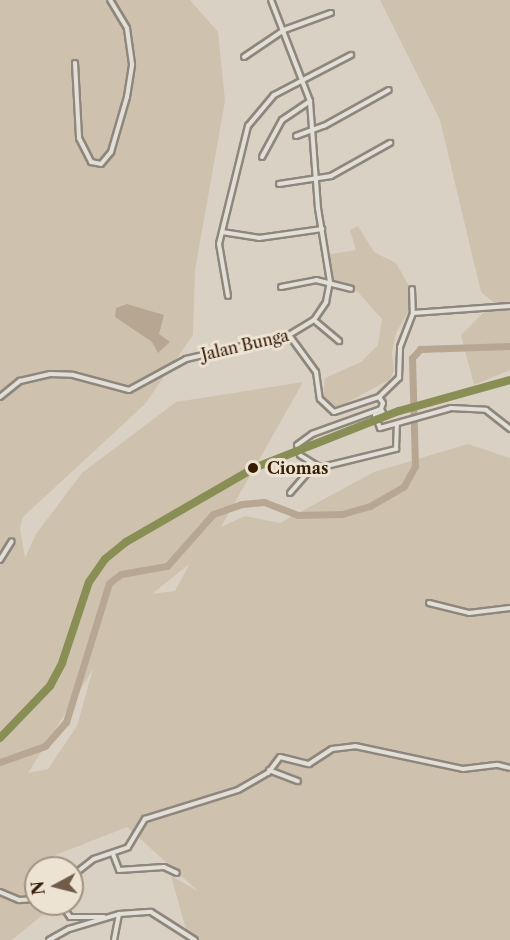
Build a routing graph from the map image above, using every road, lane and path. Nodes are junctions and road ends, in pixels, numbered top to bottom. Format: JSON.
{"nodes":[{"id":1,"x":110,"y":0,"type":"edge"},
{"id":2,"x":271,"y":0,"type":"edge"},
{"id":3,"x":331,"y":13,"type":"dead end"},
{"id":4,"x":284,"y":30,"type":"junction"},
{"id":5,"x":351,"y":55,"type":"dead end"},
{"id":6,"x":244,"y":57,"type":"dead end"},
{"id":7,"x":75,"y":63,"type":"dead end"},
{"id":8,"x":303,"y":80,"type":"junction"},
{"id":9,"x":389,"y":90,"type":"dead end"},
{"id":10,"x":310,"y":101,"type":"junction"},
{"id":11,"x":314,"y":131,"type":"junction"},
{"id":12,"x":296,"y":136,"type":"dead end"},
{"id":13,"x":390,"y":143,"type":"dead end"},
{"id":14,"x":262,"y":157,"type":"dead end"},
{"id":15,"x":316,"y":180,"type":"junction"},
{"id":16,"x":279,"y":184,"type":"dead end"},
{"id":17,"x":322,"y":229,"type":"junction"},
{"id":18,"x":222,"y":232,"type":"junction"},
{"id":19,"x":330,"y":282,"type":"junction"},
{"id":20,"x":281,"y":287,"type":"dead end"},
{"id":21,"x":351,"y":288,"type":"dead end"},
{"id":22,"x":412,"y":289,"type":"dead end"},
{"id":23,"x":228,"y":296,"type":"dead end"},
{"id":24,"x":510,"y":306,"type":"edge"},
{"id":25,"x":413,"y":313,"type":"junction"},
{"id":26,"x":314,"y":320,"type":"junction"},
{"id":27,"x":289,"y":335,"type":"junction"},
{"id":28,"x":339,"y":341,"type":"dead end"},
{"id":29,"x":0,"y":397,"type":"edge"},
{"id":30,"x":379,"y":397,"type":"junction"},
{"id":31,"x":381,"y":409,"type":"junction"},
{"id":32,"x":398,"y":423,"type":"junction"},
{"id":33,"x":510,"y":429,"type":"edge"},
{"id":34,"x":323,"y":468,"type":"junction"},
{"id":35,"x":290,"y":493,"type":"dead end"},
{"id":36,"x":12,"y":541,"type":"dead end"},
{"id":37,"x":0,"y":560,"type":"edge"},
{"id":38,"x":429,"y":603,"type":"dead end"},
{"id":39,"x":510,"y":608,"type":"edge"},
{"id":40,"x":510,"y":768,"type":"edge"},
{"id":41,"x":269,"y":770,"type":"junction"},
{"id":42,"x":298,"y":781,"type":"dead end"},
{"id":43,"x":113,"y":854,"type":"junction"},
{"id":44,"x":84,"y":867,"type":"edge"},
{"id":45,"x":177,"y":873,"type":"dead end"},
{"id":46,"x":0,"y":892,"type":"edge"},
{"id":47,"x":24,"y":900,"type":"edge"},
{"id":48,"x":119,"y":914,"type":"junction"},
{"id":49,"x":70,"y":916,"type":"edge"},
{"id":50,"x":108,"y":917,"type":"junction"},
{"id":51,"x":49,"y":940,"type":"edge"},
{"id":52,"x":114,"y":940,"type":"edge"},
{"id":53,"x":195,"y":940,"type":"edge"}],
"edges":[{"from":1,"to":7,"type":"street"},
{"from":2,"to":4,"type":"street"},
{"from":3,"to":4,"type":"street"},
{"from":4,"to":6,"type":"street"},
{"from":4,"to":8,"type":"street"},
{"from":5,"to":8,"type":"street"},
{"from":8,"to":10,"type":"street"},
{"from":8,"to":18,"type":"street"},
{"from":9,"to":11,"type":"street"},
{"from":10,"to":11,"type":"street"},
{"from":10,"to":14,"type":"street"},
{"from":11,"to":12,"type":"street"},
{"from":11,"to":15,"type":"street"},
{"from":13,"to":15,"type":"street"},
{"from":15,"to":16,"type":"street"},
{"from":15,"to":17,"type":"street"},
{"from":17,"to":18,"type":"street"},
{"from":17,"to":19,"type":"street"},
{"from":18,"to":23,"type":"street"},
{"from":19,"to":20,"type":"street"},
{"from":19,"to":21,"type":"street"},
{"from":19,"to":26,"type":"street"},
{"from":22,"to":25,"type":"street"},
{"from":24,"to":25,"type":"street"},
{"from":25,"to":30,"type":"street"},
{"from":26,"to":27,"type":"street","name":"Jalan Bunga"},
{"from":26,"to":28,"type":"street"},
{"from":27,"to":29,"type":"street","name":"Jalan Bunga"},
{"from":27,"to":30,"type":"street"},
{"from":30,"to":31,"type":"street"},
{"from":31,"to":32,"type":"street"},
{"from":31,"to":34,"type":"street"},
{"from":32,"to":33,"type":"street"},
{"from":32,"to":34,"type":"street"},
{"from":34,"to":35,"type":"street"},
{"from":36,"to":37,"type":"street"},
{"from":38,"to":39,"type":"street"},
{"from":40,"to":41,"type":"street"},
{"from":41,"to":42,"type":"street"},
{"from":41,"to":43,"type":"street"},
{"from":43,"to":44,"type":"street"},
{"from":43,"to":45,"type":"street"},
{"from":46,"to":47,"type":"street"},
{"from":48,"to":50,"type":"street"},
{"from":48,"to":52,"type":"street"},
{"from":48,"to":53,"type":"street"},
{"from":49,"to":50,"type":"street"},
{"from":50,"to":51,"type":"street"}]}
